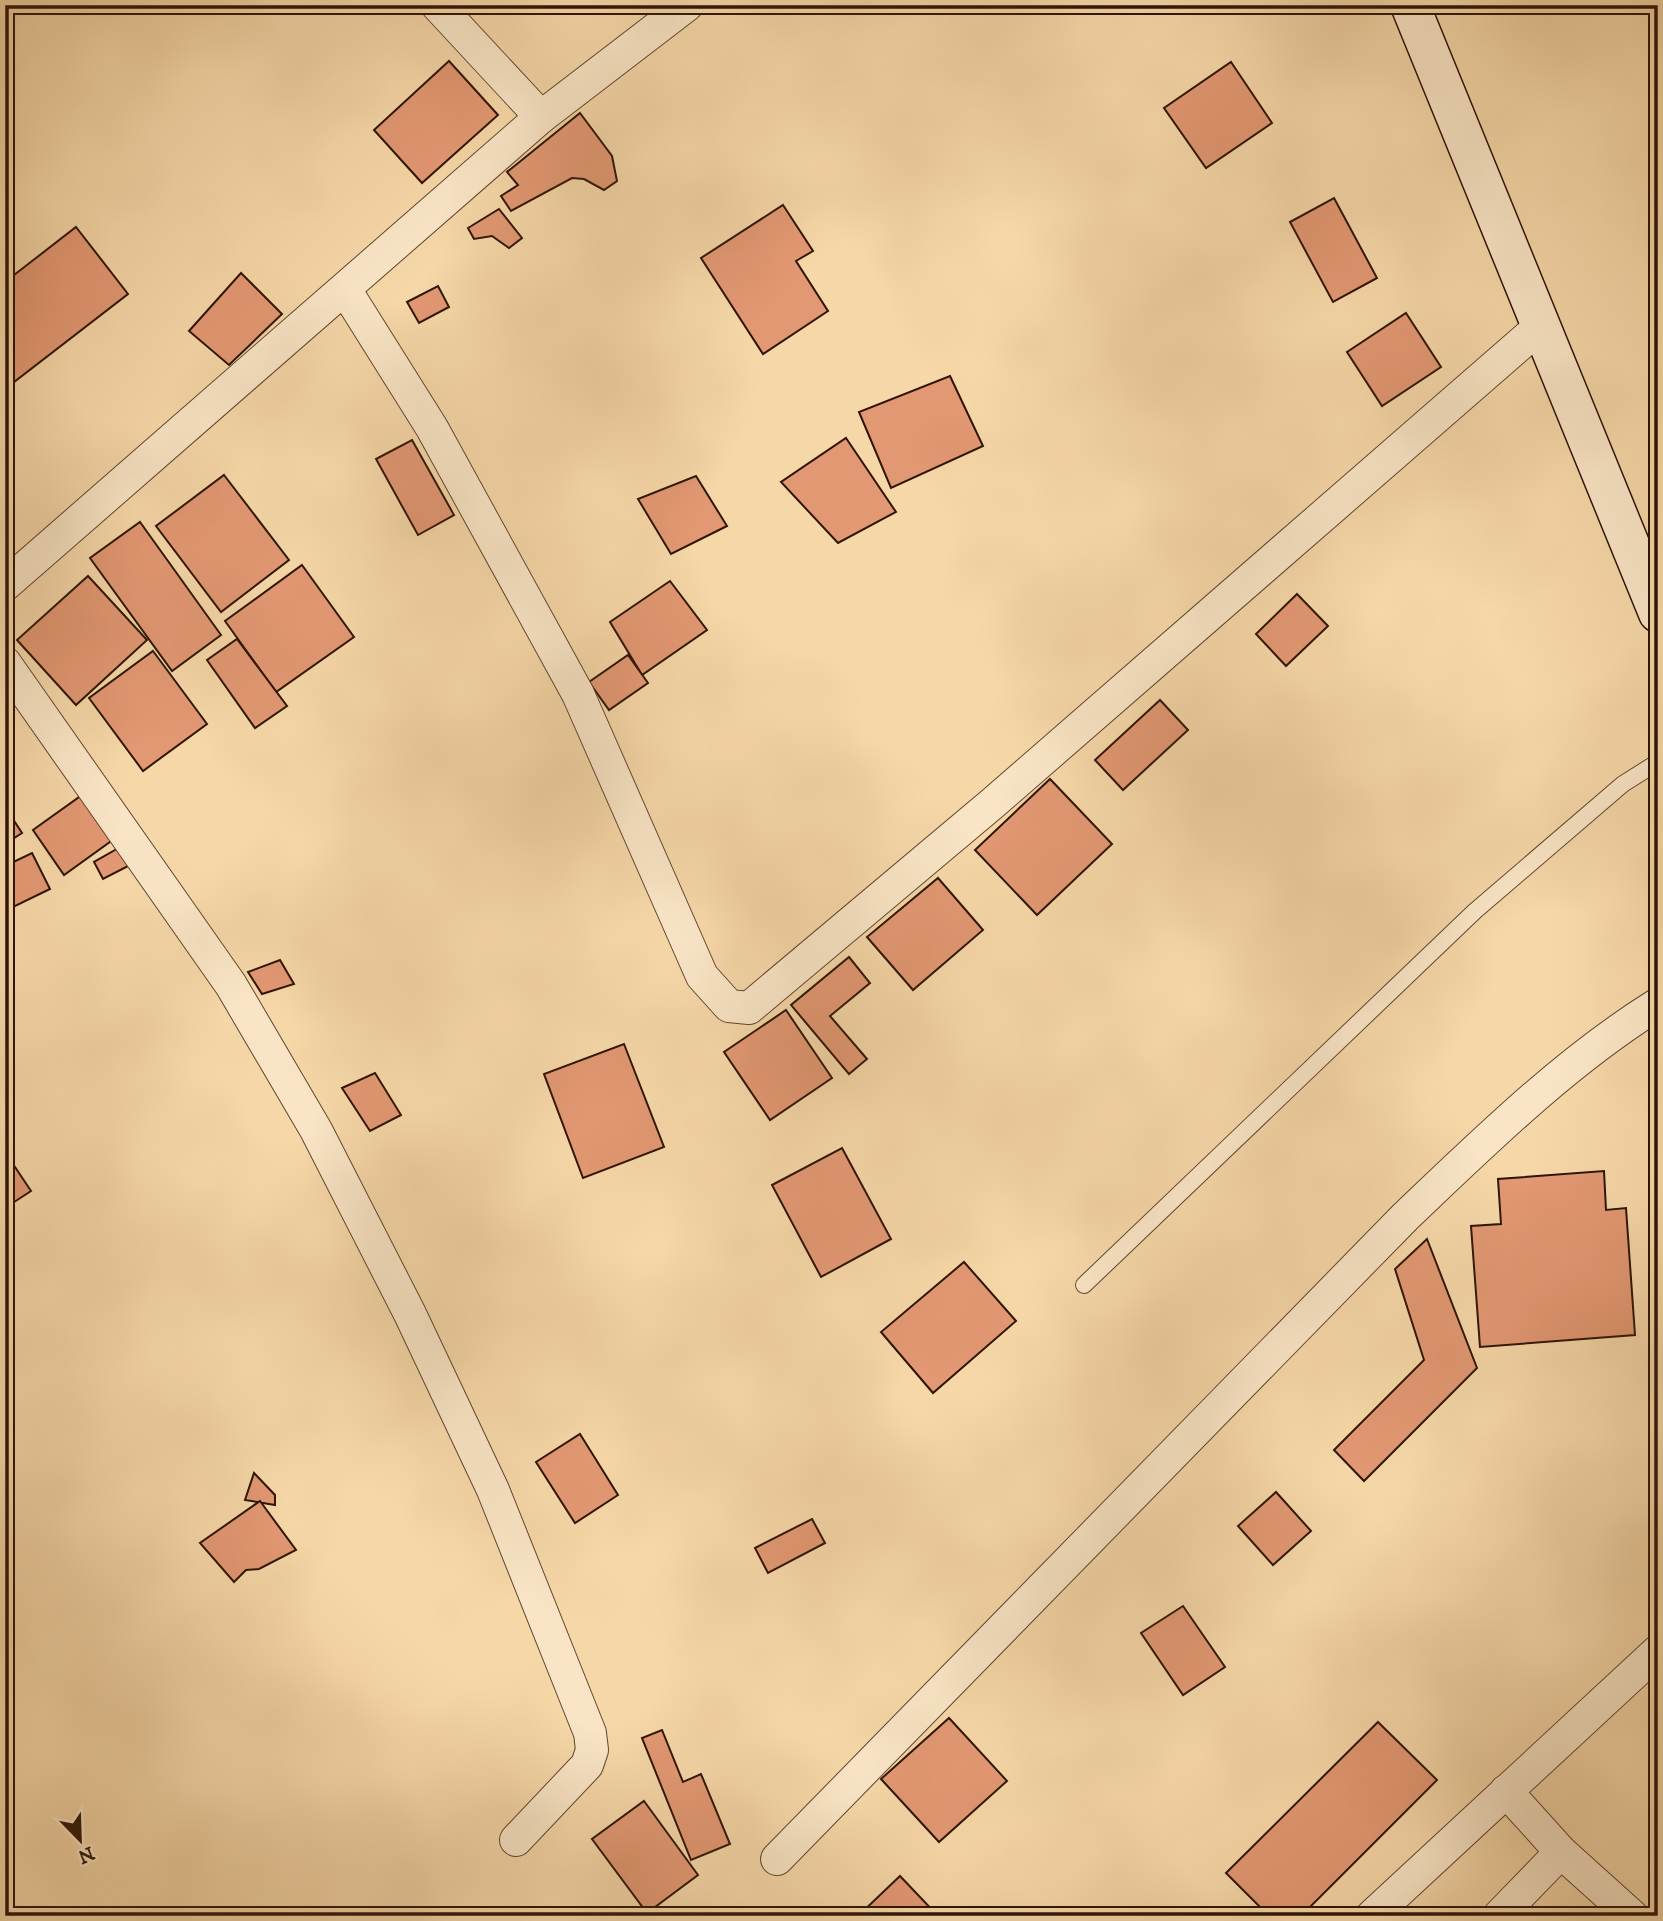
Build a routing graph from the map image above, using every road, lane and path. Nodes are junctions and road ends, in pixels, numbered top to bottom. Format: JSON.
{"nodes":[{"id":1,"x":437,"y":5,"type":"edge"},
{"id":2,"x":687,"y":5,"type":"edge"},
{"id":3,"x":1410,"y":5,"type":"edge"},
{"id":4,"x":541,"y":117,"type":"junction"},
{"id":5,"x":346,"y":290,"type":"junction"},
{"id":6,"x":1541,"y":326,"type":"junction"},
{"id":7,"x":5,"y":585,"type":"edge"},
{"id":8,"x":1658,"y":613,"type":"edge"},
{"id":9,"x":5,"y":663,"type":"edge"},
{"id":10,"x":1658,"y":762,"type":"edge"},
{"id":11,"x":1658,"y":1004,"type":"edge"},
{"id":12,"x":1084,"y":1285,"type":"dead end"},
{"id":13,"x":1658,"y":1651,"type":"edge"},
{"id":14,"x":1506,"y":1791,"type":"junction"},
{"id":15,"x":516,"y":1840,"type":"dead end"},
{"id":16,"x":1561,"y":1852,"type":"junction"},
{"id":17,"x":777,"y":1859,"type":"dead end"},
{"id":18,"x":1372,"y":1916,"type":"edge"},
{"id":19,"x":1499,"y":1916,"type":"edge"},
{"id":20,"x":1632,"y":1916,"type":"edge"}],
"edges":[{"from":1,"to":4,"type":"street"},
{"from":2,"to":4,"type":"street"},
{"from":3,"to":6,"type":"main road"},
{"from":4,"to":5,"type":"street"},
{"from":5,"to":6,"type":"street"},
{"from":5,"to":7,"type":"street"},
{"from":6,"to":8,"type":"main road"},
{"from":9,"to":15,"type":"street"},
{"from":10,"to":12,"type":"lane"},
{"from":11,"to":17,"type":"street"},
{"from":13,"to":14,"type":"street"},
{"from":14,"to":16,"type":"street"},
{"from":14,"to":18,"type":"street"},
{"from":16,"to":19,"type":"street"},
{"from":16,"to":20,"type":"street"}]}
